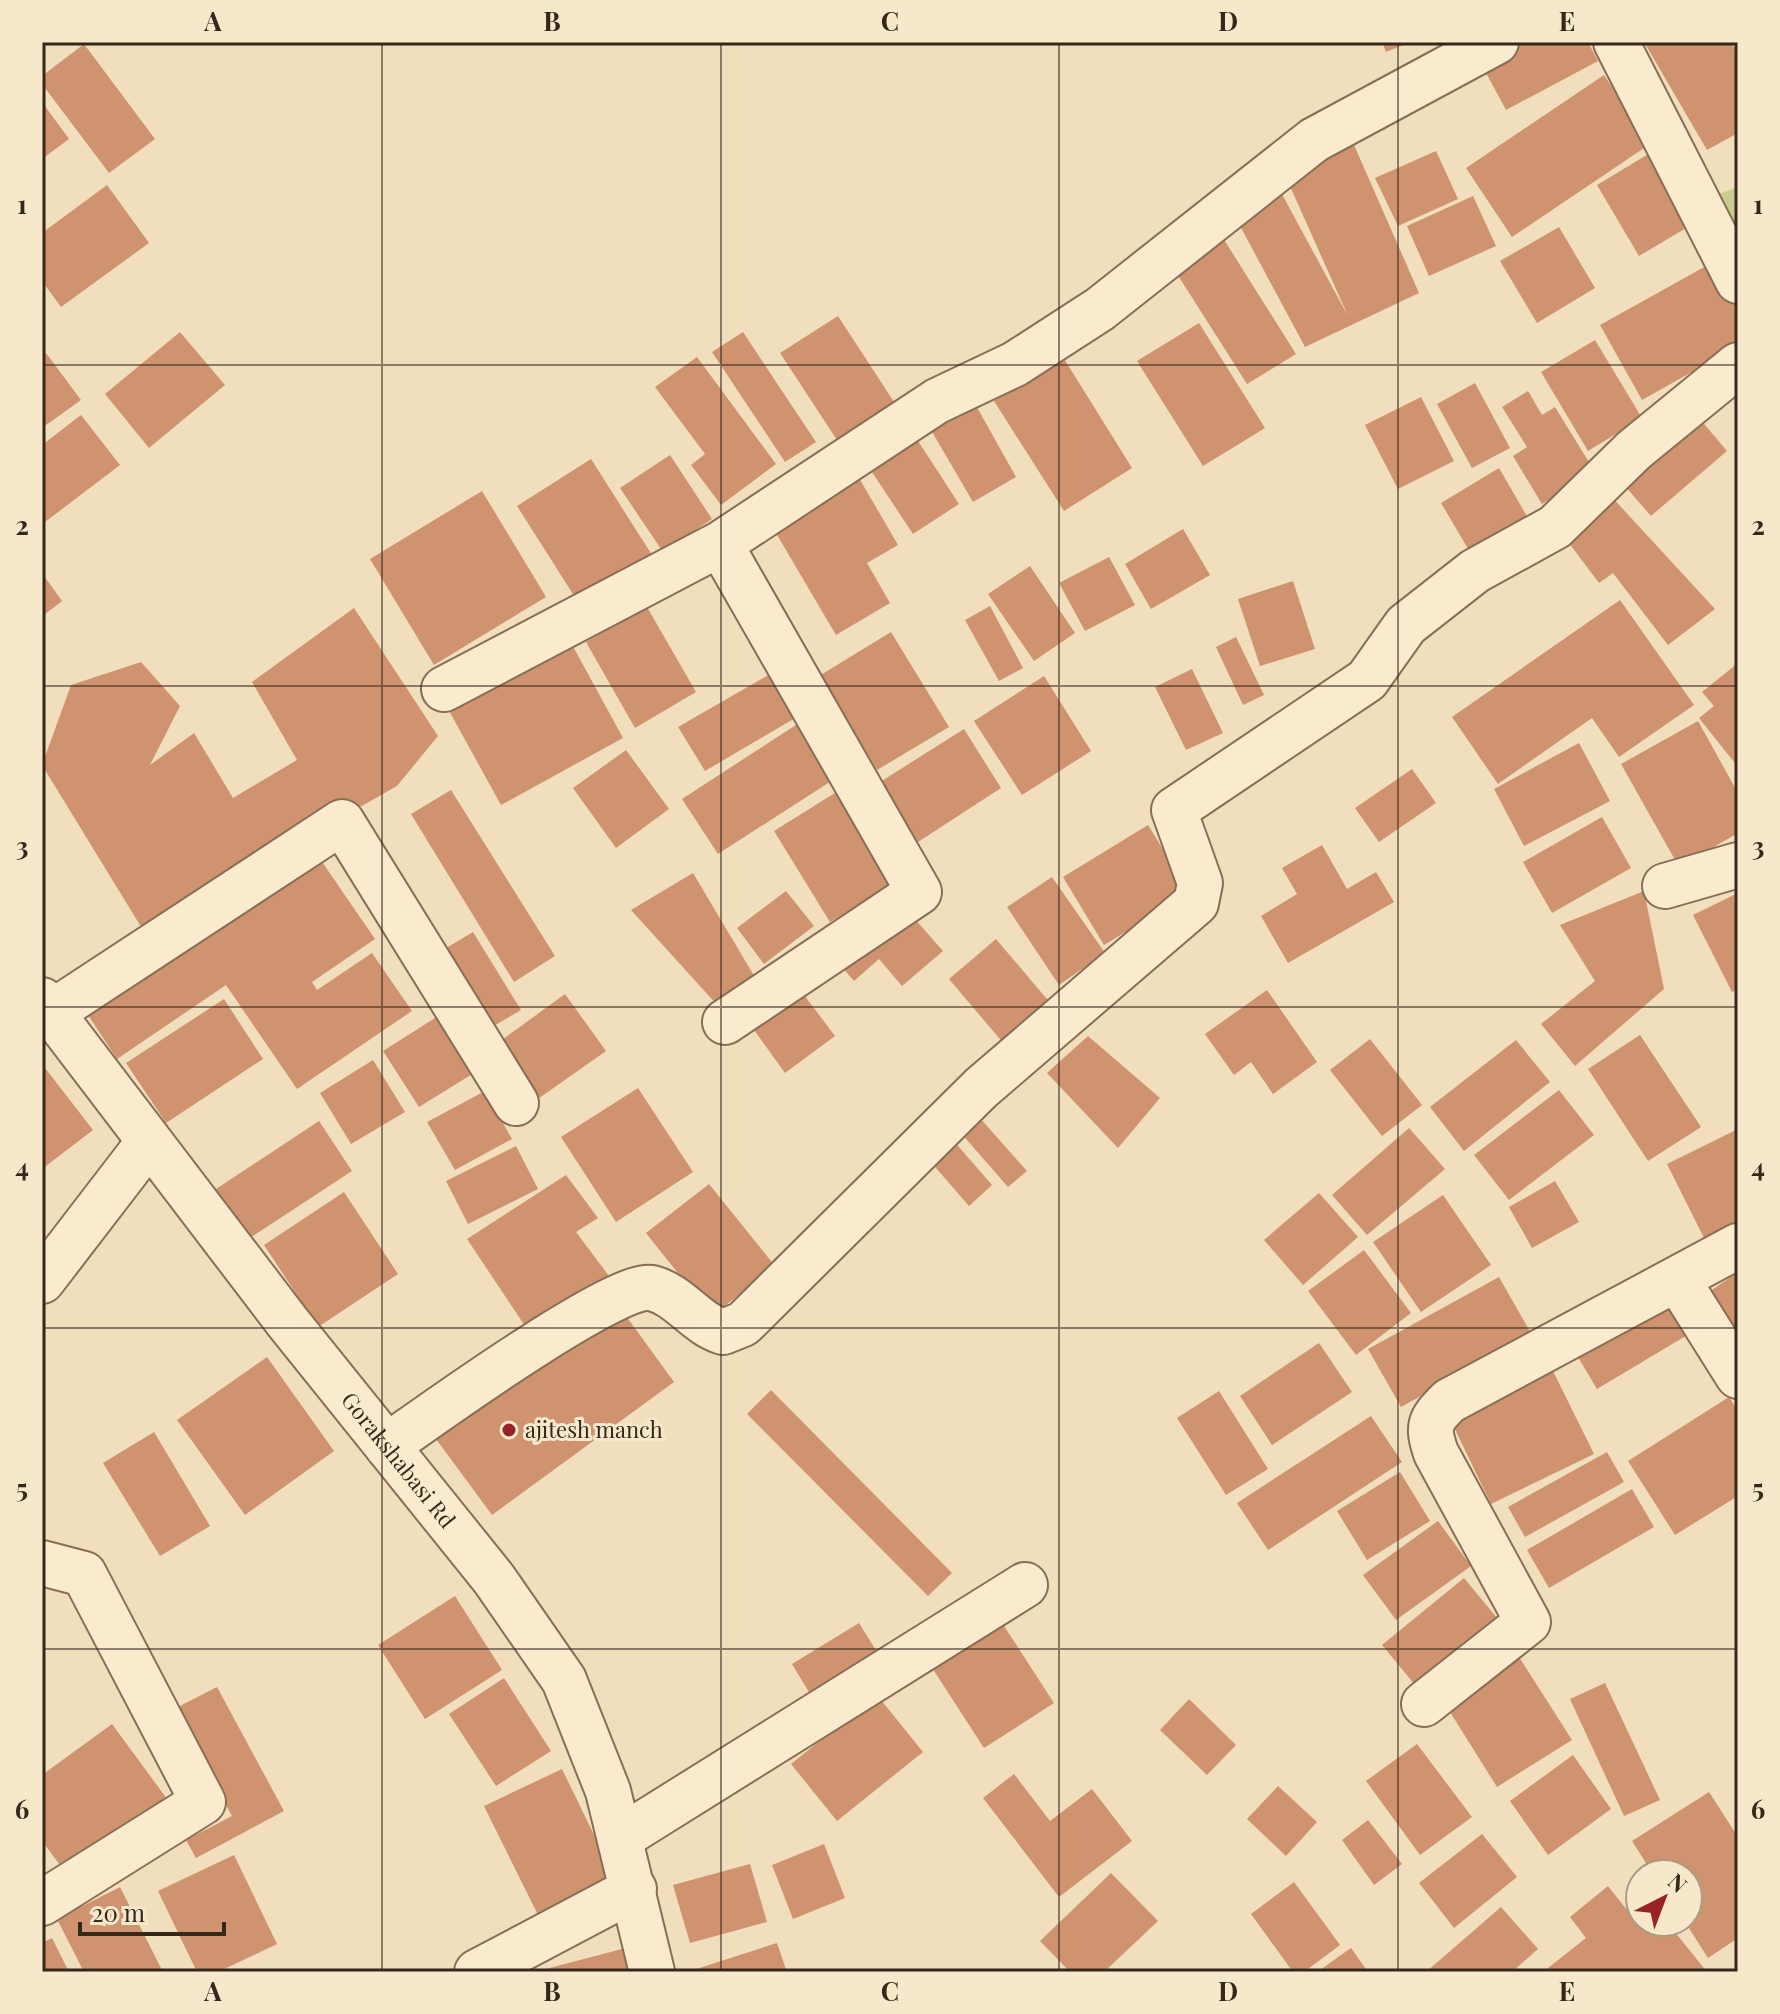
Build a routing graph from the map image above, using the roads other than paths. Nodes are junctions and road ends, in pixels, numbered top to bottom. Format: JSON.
{"nodes":[{"id":1,"x":1496,"y":42,"type":"edge"},
{"id":2,"x":1616,"y":42,"type":"edge"},
{"id":3,"x":1738,"y":281,"type":"edge"},
{"id":4,"x":1738,"y":365,"type":"edge"},
{"id":5,"x":720,"y":544,"type":"junction"},
{"id":6,"x":444,"y":689,"type":"dead end"},
{"id":7,"x":1738,"y":865,"type":"edge"},
{"id":8,"x":1665,"y":886,"type":"dead end"},
{"id":9,"x":47,"y":1006,"type":"edge"},
{"id":10,"x":725,"y":1022,"type":"dead end"},
{"id":11,"x":516,"y":1103,"type":"dead end"},
{"id":12,"x":148,"y":1143,"type":"junction"},
{"id":13,"x":1738,"y":1246,"type":"edge"},
{"id":14,"x":1677,"y":1279,"type":"junction"},
{"id":15,"x":42,"y":1281,"type":"edge"},
{"id":16,"x":1738,"y":1376,"type":"edge"},
{"id":17,"x":387,"y":1446,"type":"junction"},
{"id":18,"x":42,"y":1563,"type":"edge"},
{"id":19,"x":1025,"y":1585,"type":"dead end"},
{"id":20,"x":1424,"y":1704,"type":"dead end"},
{"id":21,"x":620,"y":1838,"type":"junction"},
{"id":22,"x":634,"y":1889,"type":"junction"},
{"id":23,"x":42,"y":1903,"type":"edge"},
{"id":24,"x":477,"y":1972,"type":"edge"},
{"id":25,"x":652,"y":1972,"type":"edge"}],
"edges":[{"from":1,"to":5,"type":"street"},
{"from":2,"to":3,"type":"street"},
{"from":4,"to":17,"type":"street"},
{"from":5,"to":6,"type":"street"},
{"from":5,"to":10,"type":"street"},
{"from":7,"to":8,"type":"street"},
{"from":9,"to":11,"type":"street"},
{"from":9,"to":12,"type":"street","name":"Gorakshabasi Rd"},
{"from":12,"to":15,"type":"street"},
{"from":12,"to":17,"type":"street","name":"Gorakshabasi Rd"},
{"from":13,"to":14,"type":"street"},
{"from":14,"to":16,"type":"street"},
{"from":14,"to":20,"type":"street"},
{"from":17,"to":21,"type":"street","name":"Gorakshabasi Rd"},
{"from":18,"to":23,"type":"street"},
{"from":19,"to":21,"type":"street"},
{"from":21,"to":22,"type":"street","name":"Gorakshabasi Rd"},
{"from":22,"to":24,"type":"street"},
{"from":22,"to":25,"type":"street","name":"Gorakshabasi Rd"}]}
